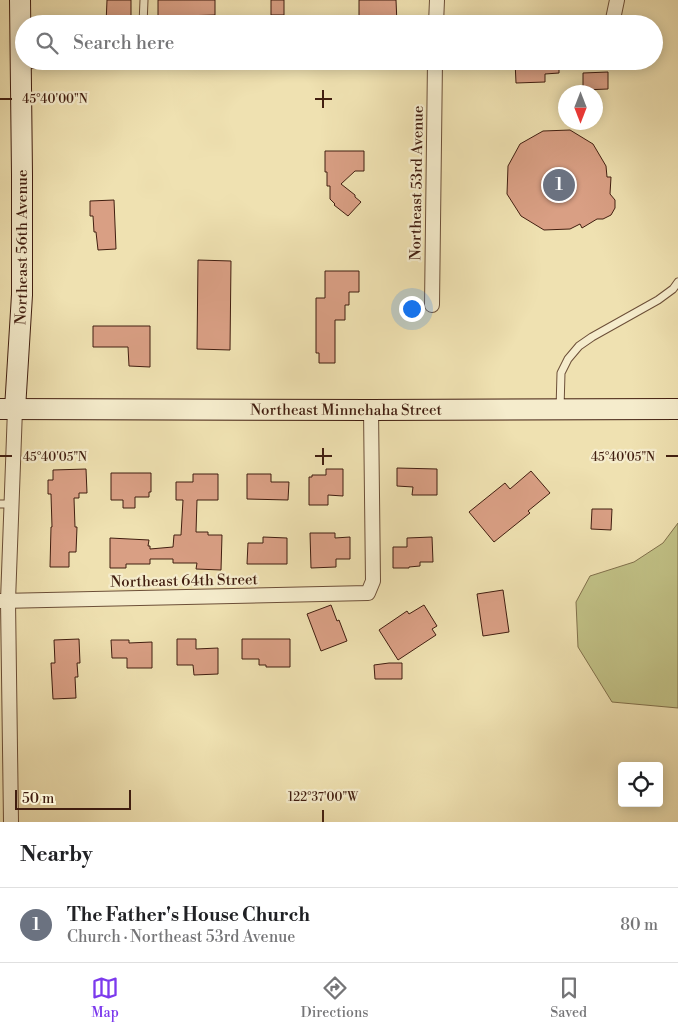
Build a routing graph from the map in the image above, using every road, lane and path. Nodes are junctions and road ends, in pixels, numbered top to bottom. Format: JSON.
{"nodes":[{"id":1,"x":20,"y":0,"type":"edge"},
{"id":2,"x":144,"y":0,"type":"edge"},
{"id":3,"x":437,"y":0,"type":"edge"},
{"id":4,"x":617,"y":0,"type":"edge"},
{"id":5,"x":20,"y":15,"type":"edge"},
{"id":6,"x":143,"y":15,"type":"edge"},
{"id":7,"x":436,"y":15,"type":"edge"},
{"id":8,"x":614,"y":15,"type":"edge"},
{"id":9,"x":21,"y":70,"type":"edge"},
{"id":10,"x":436,"y":70,"type":"edge"},
{"id":11,"x":678,"y":282,"type":"edge"},
{"id":12,"x":432,"y":305,"type":"dead end"},
{"id":13,"x":8,"y":409,"type":"edge"},
{"id":14,"x":560,"y":409,"type":"junction"},
{"id":15,"x":678,"y":409,"type":"edge"},
{"id":16,"x":371,"y":410,"type":"junction"},
{"id":17,"x":6,"y":504,"type":"edge"},
{"id":18,"x":4,"y":601,"type":"edge"},
{"id":19,"x":11,"y":822,"type":"edge"}],
"edges":[{"from":1,"to":5,"type":"main road","name":"Northeast 56th Avenue"},
{"from":2,"to":6,"type":"lane"},
{"from":3,"to":7,"type":"street"},
{"from":4,"to":8,"type":"street"},
{"from":9,"to":13,"type":"main road","name":"Northeast 56th Avenue"},
{"from":10,"to":12,"type":"street","name":"Northeast 53rd Avenue"},
{"from":11,"to":14,"type":"lane"},
{"from":13,"to":16,"type":"main road","name":"Northeast Minnehaha Street"},
{"from":13,"to":17,"type":"street","name":"Northeast 56th Avenue"},
{"from":14,"to":15,"type":"main road","name":"Northeast Minnehaha Street"},
{"from":14,"to":16,"type":"main road","name":"Northeast Minnehaha Street"},
{"from":16,"to":18,"type":"street","name":"Northeast 64th Street"},
{"from":17,"to":18,"type":"street","name":"Northeast 56th Avenue"},
{"from":18,"to":19,"type":"street","name":"Northeast 56th Avenue"}]}
